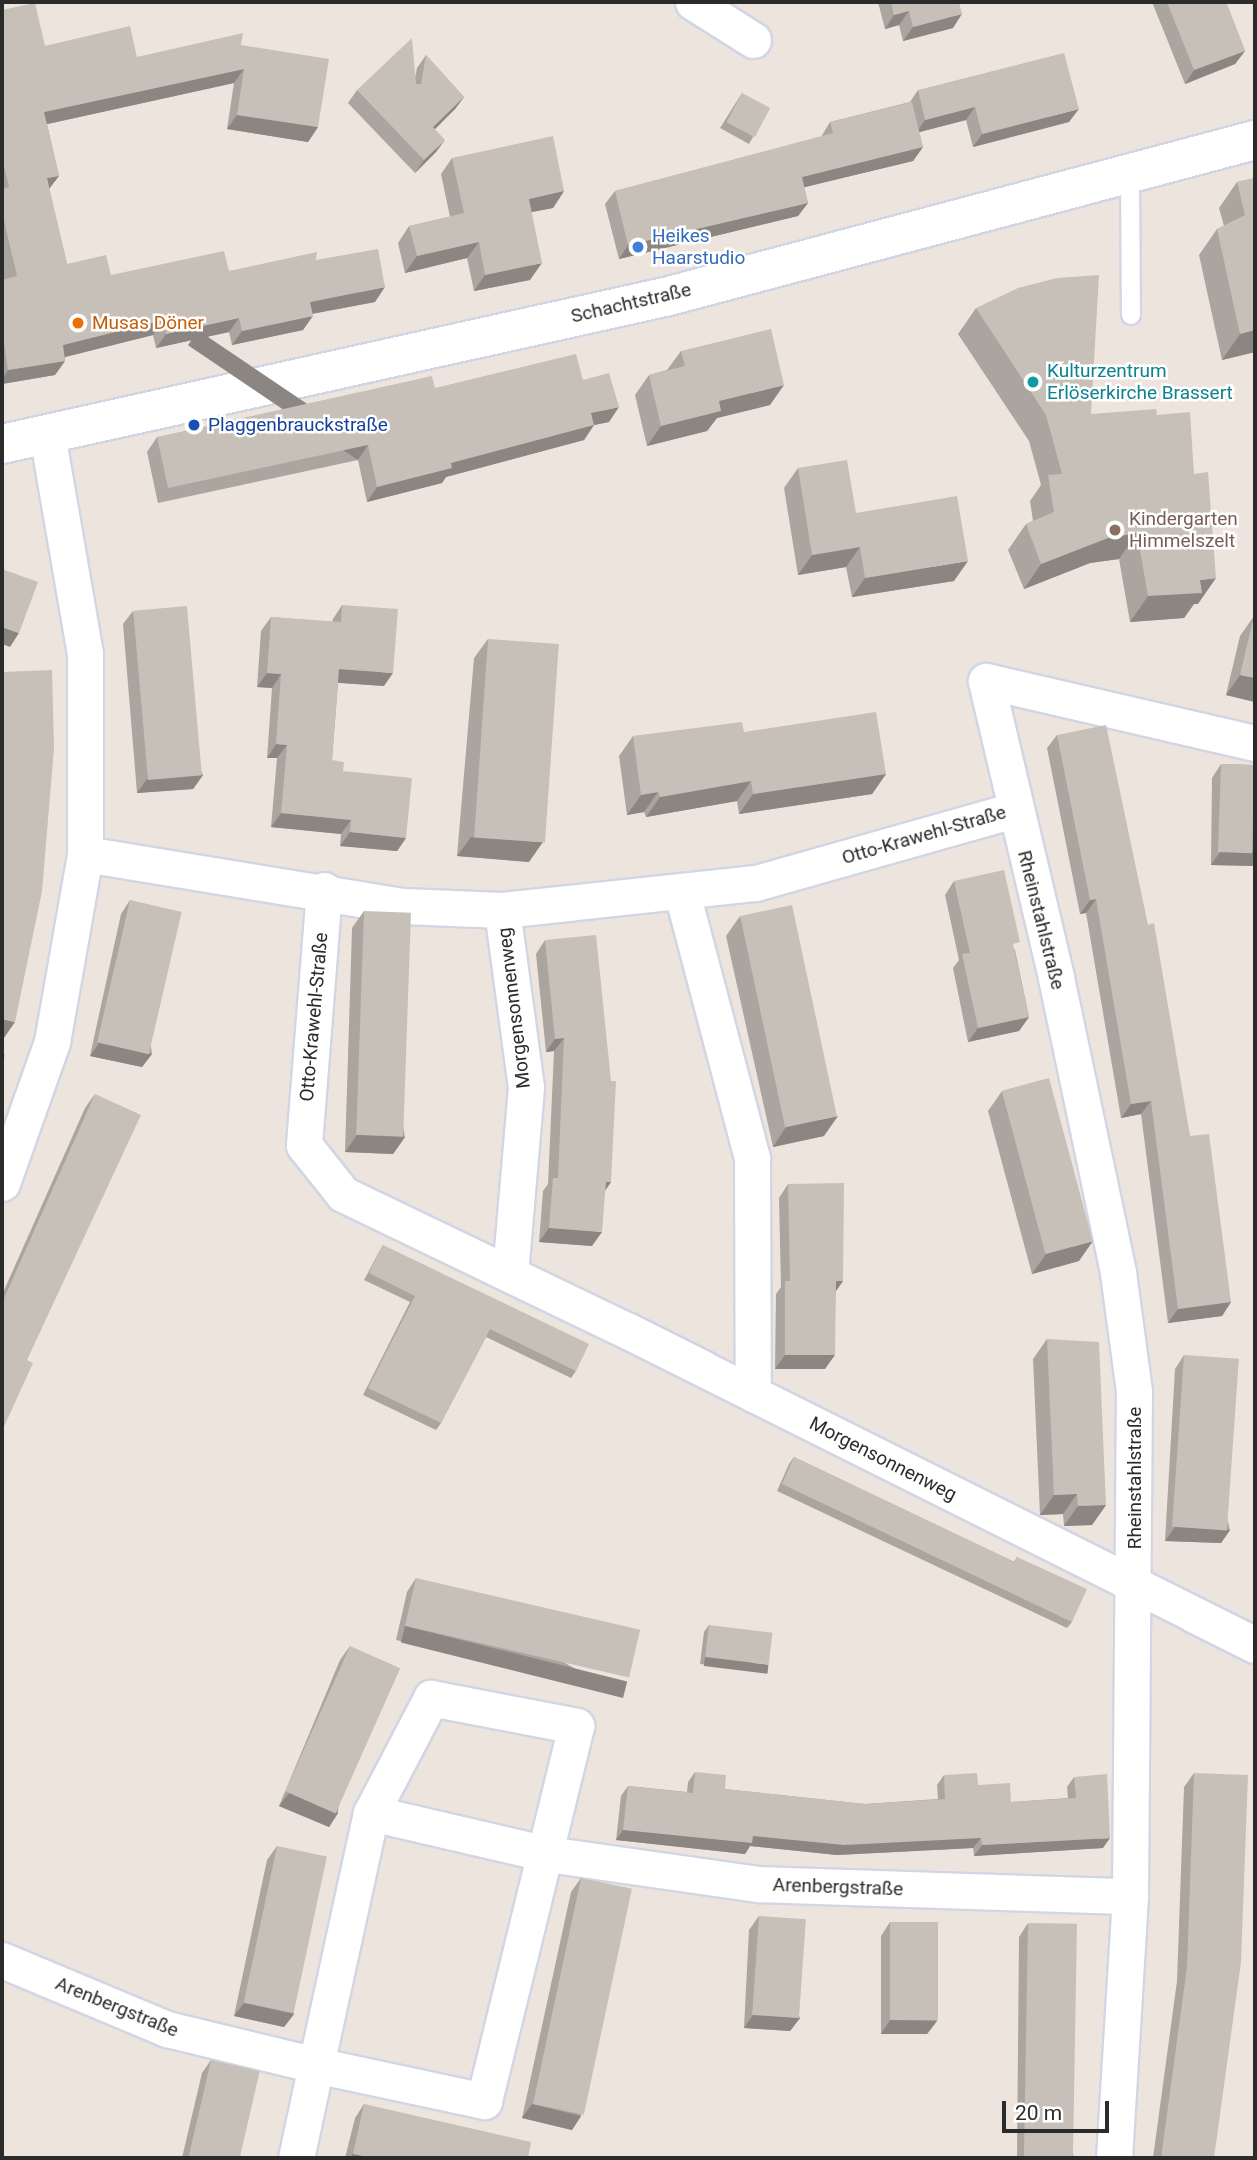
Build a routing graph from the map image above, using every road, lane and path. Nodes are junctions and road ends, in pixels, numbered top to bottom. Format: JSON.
{"nodes":[{"id":1,"x":693,"y":2,"type":"edge"},
{"id":2,"x":753,"y":40,"type":"dead end"},
{"id":3,"x":1255,"y":140,"type":"edge"},
{"id":4,"x":1130,"y":175,"type":"junction"},
{"id":5,"x":1131,"y":315,"type":"dead end"},
{"id":6,"x":47,"y":433,"type":"junction"},
{"id":7,"x":2,"y":444,"type":"edge"},
{"id":8,"x":1255,"y":743,"type":"edge"},
{"id":9,"x":1014,"y":810,"type":"junction"},
{"id":10,"x":85,"y":854,"type":"junction"},
{"id":11,"x":324,"y":890,"type":"junction"},
{"id":12,"x":682,"y":892,"type":"junction"},
{"id":13,"x":502,"y":910,"type":"junction"},
{"id":14,"x":304,"y":1145,"type":"joint"},
{"id":15,"x":2,"y":1183,"type":"edge"},
{"id":16,"x":510,"y":1273,"type":"junction"},
{"id":17,"x":754,"y":1394,"type":"junction"},
{"id":18,"x":1136,"y":1586,"type":"junction"},
{"id":19,"x":1255,"y":1645,"type":"edge"},
{"id":20,"x":371,"y":1814,"type":"junction"},
{"id":21,"x":547,"y":1854,"type":"junction"},
{"id":22,"x":1130,"y":1896,"type":"junction"},
{"id":23,"x":2,"y":1960,"type":"edge"},
{"id":24,"x":316,"y":2065,"type":"junction"},
{"id":25,"x":296,"y":2158,"type":"edge"},
{"id":26,"x":1114,"y":2158,"type":"edge"}],
"edges":[{"from":1,"to":2,"type":"street"},
{"from":3,"to":4,"type":"street","name":"Schachtstraße"},
{"from":4,"to":5,"type":"lane"},
{"from":4,"to":6,"type":"street","name":"Schachtstraße"},
{"from":6,"to":7,"type":"street","name":"Schachtstraße"},
{"from":6,"to":10,"type":"street"},
{"from":8,"to":9,"type":"street","name":"Otto-Krawehl-Straße"},
{"from":9,"to":12,"type":"street","name":"Otto-Krawehl-Straße"},
{"from":9,"to":18,"type":"street","name":"Rheinstahlstraße"},
{"from":10,"to":11,"type":"street","name":"Otto-Krawehl-Straße"},
{"from":10,"to":15,"type":"street"},
{"from":11,"to":13,"type":"street","name":"Otto-Krawehl-Straße"},
{"from":11,"to":14,"type":"street","name":"Otto-Krawehl-Straße"},
{"from":12,"to":13,"type":"street","name":"Otto-Krawehl-Straße"},
{"from":12,"to":17,"type":"street"},
{"from":13,"to":16,"type":"street","name":"Morgensonnenweg"},
{"from":14,"to":16,"type":"street","name":"Morgensonnenweg"},
{"from":16,"to":17,"type":"street","name":"Morgensonnenweg"},
{"from":17,"to":18,"type":"street","name":"Morgensonnenweg"},
{"from":18,"to":19,"type":"street","name":"Morgensonnenweg"},
{"from":18,"to":22,"type":"street","name":"Rheinstahlstraße"},
{"from":20,"to":21,"type":"street","name":"Arenbergstraße"},
{"from":20,"to":21,"type":"street","name":"Arenbergstraße"},
{"from":20,"to":24,"type":"street","name":"Arenbergstraße"},
{"from":21,"to":22,"type":"street","name":"Arenbergstraße"},
{"from":21,"to":24,"type":"street","name":"Arenbergstraße"},
{"from":22,"to":26,"type":"street","name":"Rheinstahlstraße"},
{"from":23,"to":24,"type":"street","name":"Arenbergstraße"},
{"from":24,"to":25,"type":"street","name":"Arenbergstraße"}]}
